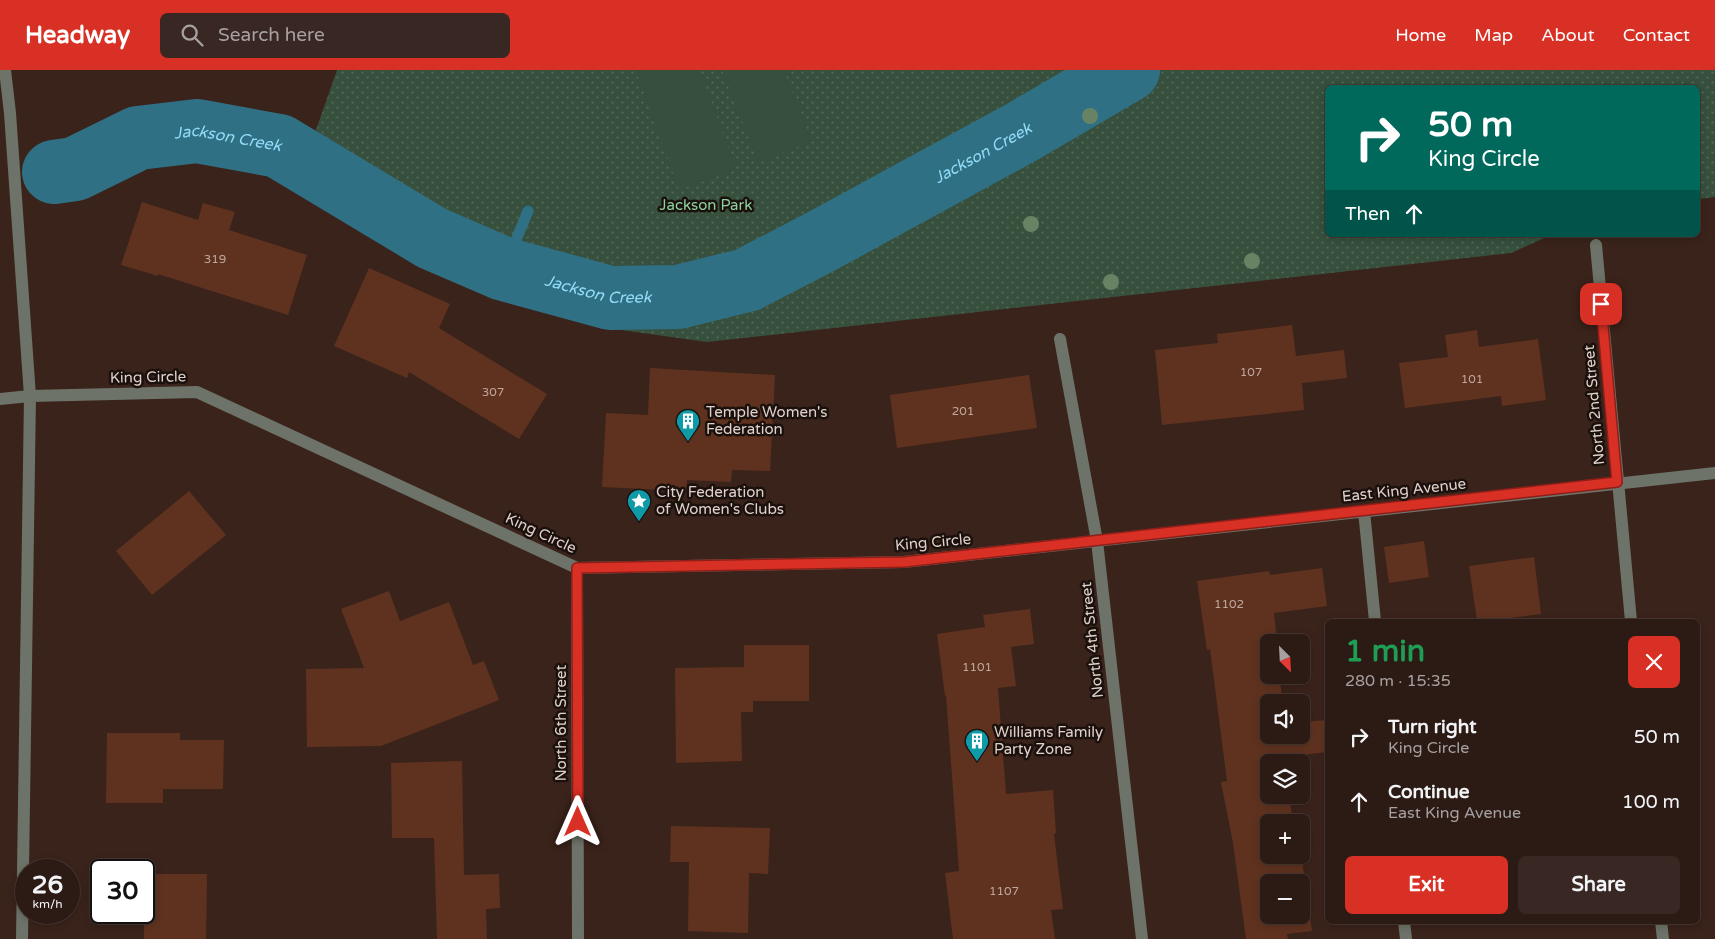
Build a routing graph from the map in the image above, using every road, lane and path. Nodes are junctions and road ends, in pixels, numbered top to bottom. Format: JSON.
{"nodes":[{"id":1,"x":5,"y":70,"type":"edge"},
{"id":2,"x":1596,"y":245,"type":"dead end"},
{"id":3,"x":1060,"y":339,"type":"dead end"},
{"id":4,"x":30,"y":396,"type":"junction"},
{"id":5,"x":0,"y":399,"type":"edge"},
{"id":6,"x":1715,"y":473,"type":"edge"},
{"id":7,"x":1617,"y":482,"type":"junction"},
{"id":8,"x":1364,"y":511,"type":"junction"},
{"id":9,"x":1097,"y":541,"type":"junction"},
{"id":10,"x":577,"y":568,"type":"junction"},
{"id":11,"x":1375,"y":619,"type":"edge"},
{"id":12,"x":1631,"y":619,"type":"edge"},
{"id":13,"x":1404,"y":924,"type":"edge"},
{"id":14,"x":1661,"y":924,"type":"edge"},
{"id":15,"x":22,"y":939,"type":"edge"},
{"id":16,"x":578,"y":939,"type":"edge"},
{"id":17,"x":1142,"y":939,"type":"edge"},
{"id":18,"x":1406,"y":939,"type":"edge"},
{"id":19,"x":1663,"y":939,"type":"edge"}],
"edges":[{"from":1,"to":4,"type":"street"},
{"from":2,"to":7,"type":"street","name":"North 2nd Street"},
{"from":3,"to":9,"type":"street","name":"North 4th Street"},
{"from":4,"to":5,"type":"street","name":"King Circle"},
{"from":4,"to":10,"type":"street","name":"King Circle"},
{"from":4,"to":15,"type":"street"},
{"from":6,"to":7,"type":"street","name":"East King Avenue"},
{"from":7,"to":8,"type":"street","name":"East King Avenue"},
{"from":7,"to":12,"type":"street","name":"North 2nd Street"},
{"from":8,"to":9,"type":"street","name":"East King Avenue"},
{"from":8,"to":11,"type":"street"},
{"from":9,"to":10,"type":"street","name":"King Circle"},
{"from":9,"to":17,"type":"street","name":"North 4th Street"},
{"from":10,"to":16,"type":"street","name":"North 6th Street"},
{"from":13,"to":18,"type":"street"},
{"from":14,"to":19,"type":"street"}]}
